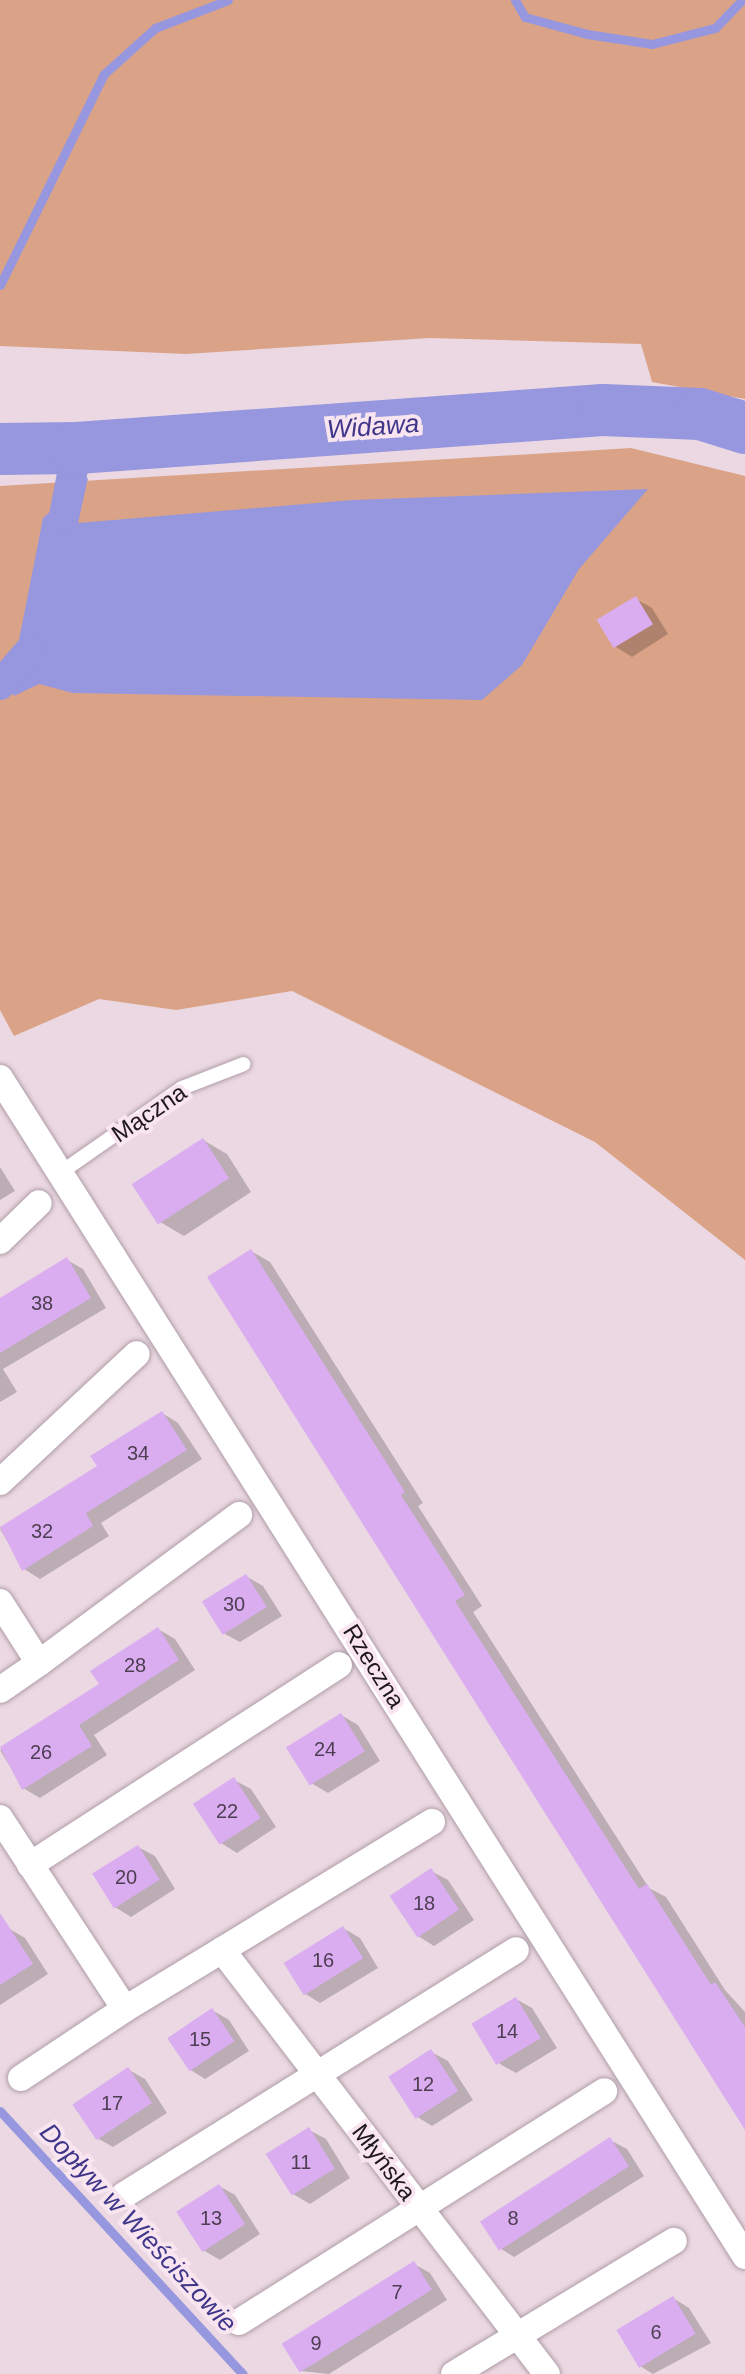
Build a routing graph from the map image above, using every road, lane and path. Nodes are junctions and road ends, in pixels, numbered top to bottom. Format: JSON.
{"nodes":[{"id":1,"x":244,"y":1064,"type":"dead end"},
{"id":2,"x":0,"y":1078,"type":"edge"},
{"id":3,"x":60,"y":1173,"type":"junction"},
{"id":4,"x":39,"y":1203,"type":"dead end"},
{"id":5,"x":0,"y":1241,"type":"edge"},
{"id":6,"x":137,"y":1354,"type":"dead end"},
{"id":7,"x":0,"y":1482,"type":"edge"},
{"id":8,"x":239,"y":1515,"type":"dead end"},
{"id":9,"x":0,"y":1602,"type":"edge"},
{"id":10,"x":39,"y":1663,"type":"junction"},
{"id":11,"x":339,"y":1665,"type":"dead end"},
{"id":12,"x":0,"y":1690,"type":"edge"},
{"id":13,"x":0,"y":1818,"type":"edge"},
{"id":14,"x":432,"y":1822,"type":"dead end"},
{"id":15,"x":30,"y":1865,"type":"junction"},
{"id":16,"x":222,"y":1950,"type":"junction"},
{"id":17,"x":516,"y":1950,"type":"dead end"},
{"id":18,"x":125,"y":2009,"type":"junction"},
{"id":19,"x":317,"y":2074,"type":"junction"},
{"id":20,"x":21,"y":2078,"type":"dead end"},
{"id":21,"x":604,"y":2091,"type":"dead end"},
{"id":22,"x":124,"y":2195,"type":"dead end"},
{"id":23,"x":420,"y":2208,"type":"junction"},
{"id":24,"x":674,"y":2241,"type":"dead end"},
{"id":25,"x":745,"y":2256,"type":"edge"},
{"id":26,"x":239,"y":2322,"type":"dead end"},
{"id":27,"x":518,"y":2336,"type":"junction"},
{"id":28,"x":454,"y":2374,"type":"edge"},
{"id":29,"x":547,"y":2374,"type":"edge"}],
"edges":[{"from":1,"to":3,"type":"lane","name":"Mączna"},
{"from":2,"to":3,"type":"street","name":"Rzeczna"},
{"from":3,"to":25,"type":"street","name":"Rzeczna"},
{"from":4,"to":5,"type":"street"},
{"from":6,"to":7,"type":"street"},
{"from":8,"to":10,"type":"street"},
{"from":9,"to":10,"type":"street"},
{"from":10,"to":12,"type":"street"},
{"from":11,"to":15,"type":"street"},
{"from":13,"to":15,"type":"street"},
{"from":14,"to":16,"type":"street"},
{"from":15,"to":18,"type":"street"},
{"from":16,"to":18,"type":"street"},
{"from":16,"to":19,"type":"street","name":"Młyńska"},
{"from":17,"to":19,"type":"street"},
{"from":18,"to":20,"type":"street"},
{"from":19,"to":22,"type":"street"},
{"from":19,"to":23,"type":"street","name":"Młyńska"},
{"from":21,"to":23,"type":"street"},
{"from":23,"to":26,"type":"street"},
{"from":23,"to":27,"type":"street","name":"Młyńska"},
{"from":24,"to":27,"type":"street"},
{"from":27,"to":28,"type":"street"},
{"from":27,"to":29,"type":"street","name":"Młyńska"}]}
